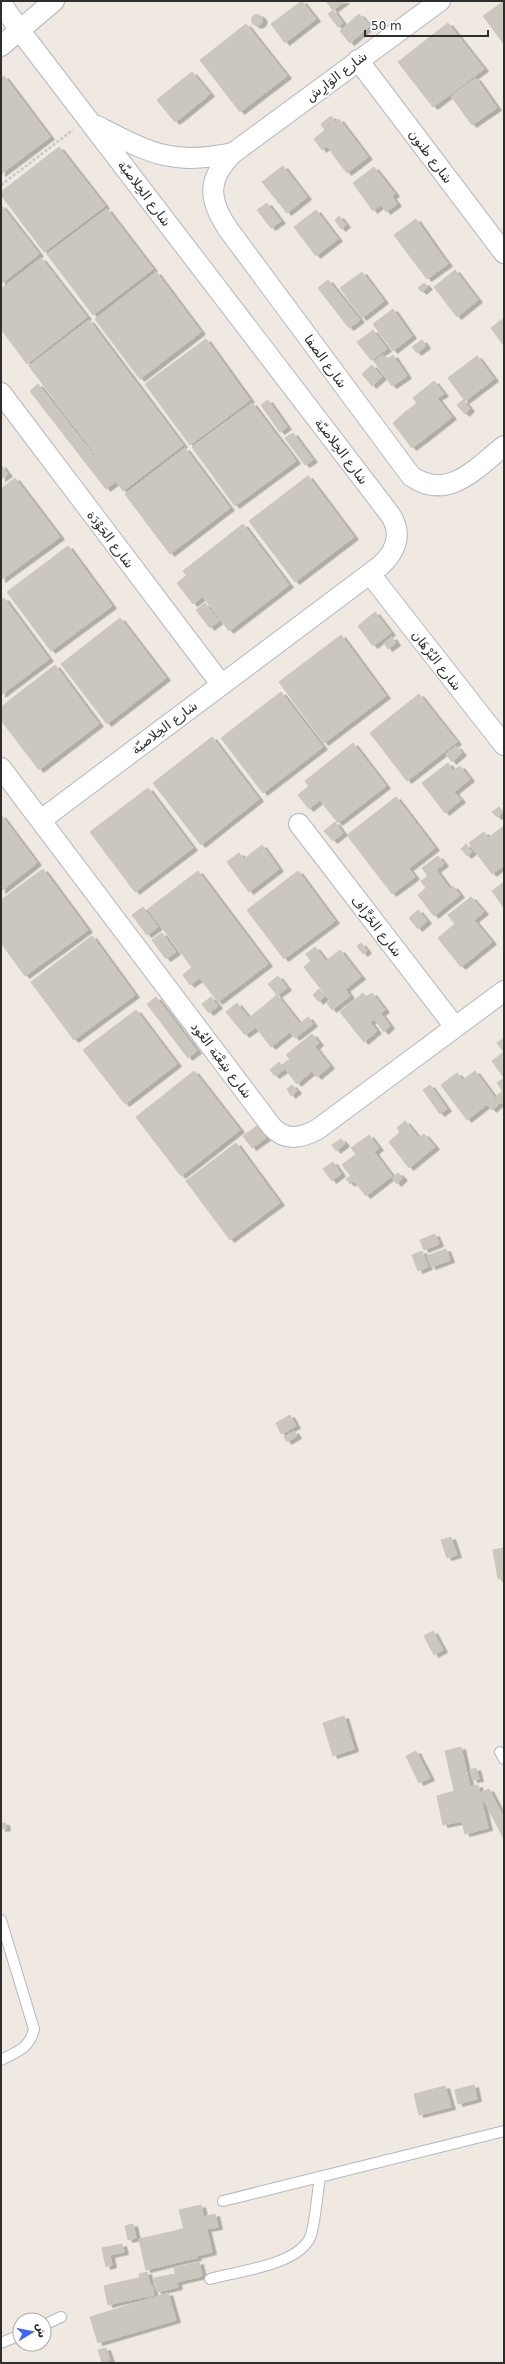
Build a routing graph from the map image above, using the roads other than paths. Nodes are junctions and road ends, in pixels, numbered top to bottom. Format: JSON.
{"nodes":[{"id":1,"x":54,"y":1,"type":"edge"},
{"id":2,"x":440,"y":1,"type":"edge"},
{"id":3,"x":1,"y":3,"type":"edge"},
{"id":4,"x":21,"y":32,"type":"junction"},
{"id":5,"x":1,"y":46,"type":"edge"},
{"id":6,"x":358,"y":60,"type":"junction"},
{"id":7,"x":90,"y":121,"type":"junction"},
{"id":8,"x":234,"y":153,"type":"junction"},
{"id":9,"x":504,"y":253,"type":"edge"},
{"id":10,"x":1,"y":393,"type":"edge"},
{"id":11,"x":504,"y":446,"type":"edge"},
{"id":12,"x":370,"y":574,"type":"junction"},
{"id":13,"x":221,"y":684,"type":"junction"},
{"id":14,"x":504,"y":745,"type":"edge"},
{"id":15,"x":1,"y":768,"type":"edge"},
{"id":16,"x":41,"y":820,"type":"junction"},
{"id":17,"x":298,"y":824,"type":"dead end"},
{"id":18,"x":504,"y":990,"type":"edge"},
{"id":19,"x":455,"y":1027,"type":"junction"},
{"id":20,"x":1,"y":1920,"type":"edge"},
{"id":21,"x":1,"y":2060,"type":"edge"},
{"id":22,"x":504,"y":2131,"type":"edge"},
{"id":23,"x":320,"y":2177,"type":"junction"},
{"id":24,"x":223,"y":2201,"type":"dead end"},
{"id":25,"x":210,"y":2279,"type":"dead end"},
{"id":26,"x":61,"y":2317,"type":"dead end"},
{"id":27,"x":52,"y":2321,"type":"edge"},
{"id":28,"x":12,"y":2338,"type":"edge"},
{"id":29,"x":1,"y":2343,"type":"edge"}],
"edges":[{"from":1,"to":4,"type":"street"},
{"from":2,"to":6,"type":"street","name":"شارع الوَارِش"},
{"from":3,"to":4,"type":"street","name":"شارع الخِلاصيّة"},
{"from":4,"to":5,"type":"street"},
{"from":4,"to":7,"type":"street","name":"شارع الخِلاصيّة"},
{"from":6,"to":8,"type":"street","name":"شارع الوَارِش"},
{"from":6,"to":9,"type":"street","name":"شارع ظنون"},
{"from":7,"to":8,"type":"street"},
{"from":7,"to":12,"type":"street","name":"شارع الخِلاصيّة"},
{"from":8,"to":11,"type":"street","name":"شارع الصفا"},
{"from":10,"to":13,"type":"street","name":"شارع الجَوْدَة"},
{"from":12,"to":13,"type":"street","name":"شارع الخِلاصيّة"},
{"from":12,"to":14,"type":"street","name":"شارع البُرْهَان"},
{"from":13,"to":16,"type":"street","name":"شارع الخِلاصيّة"},
{"from":15,"to":16,"type":"street","name":"شارع شِعْبَة العُود"},
{"from":16,"to":19,"type":"street","name":"شارع شِعْبَة العُود"},
{"from":17,"to":19,"type":"street","name":"شارع الخَزَّاف"},
{"from":18,"to":19,"type":"street","name":"شارع شِعْبَة العُود"},
{"from":20,"to":21,"type":"lane"},
{"from":22,"to":23,"type":"lane"},
{"from":23,"to":24,"type":"lane"},
{"from":23,"to":25,"type":"lane"},
{"from":26,"to":27,"type":"lane"},
{"from":28,"to":29,"type":"lane"}]}
